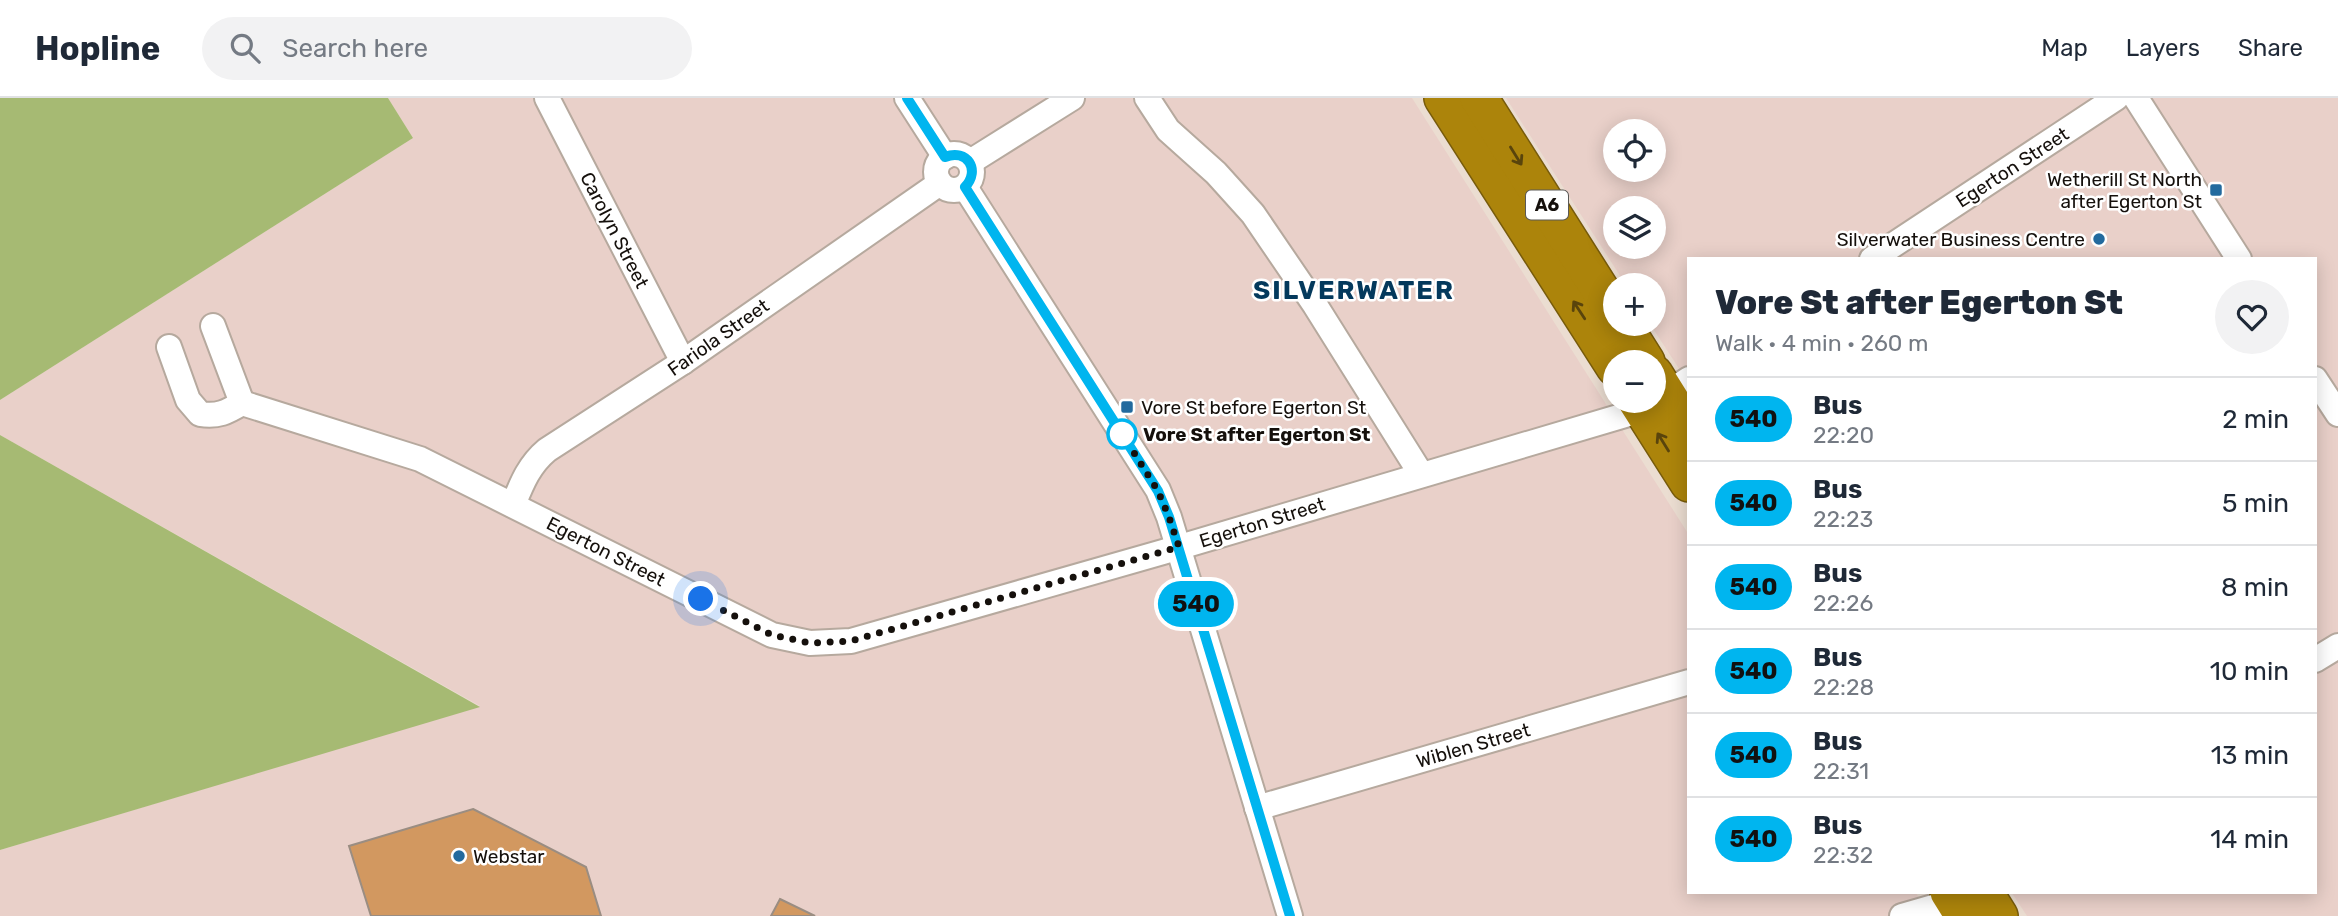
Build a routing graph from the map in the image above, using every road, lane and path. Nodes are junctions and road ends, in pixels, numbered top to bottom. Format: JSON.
{"nodes":[{"id":1,"x":547,"y":98,"type":"edge"},
{"id":2,"x":907,"y":98,"type":"edge"},
{"id":3,"x":1072,"y":98,"type":"edge"},
{"id":4,"x":1147,"y":98,"type":"edge"},
{"id":5,"x":1443,"y":98,"type":"edge"},
{"id":6,"x":1479,"y":98,"type":"edge"},
{"id":7,"x":2116,"y":98,"type":"edge"},
{"id":8,"x":2136,"y":98,"type":"edge"},
{"id":9,"x":945,"y":157,"type":"junction"},
{"id":10,"x":970,"y":162,"type":"junction"},
{"id":11,"x":940,"y":183,"type":"junction"},
{"id":12,"x":965,"y":187,"type":"junction"},
{"id":13,"x":1875,"y":257,"type":"edge"},
{"id":14,"x":2238,"y":257,"type":"edge"},
{"id":15,"x":1603,"y":294,"type":"edge"},
{"id":16,"x":213,"y":326,"type":"dead end"},
{"id":17,"x":169,"y":347,"type":"dead end"},
{"id":18,"x":1604,"y":350,"type":"edge"},
{"id":19,"x":683,"y":362,"type":"junction"},
{"id":20,"x":2317,"y":382,"type":"edge"},
{"id":21,"x":1666,"y":402,"type":"edge"},
{"id":22,"x":242,"y":403,"type":"junction"},
{"id":23,"x":1603,"y":411,"type":"edge"},
{"id":24,"x":1664,"y":413,"type":"edge"},
{"id":25,"x":2338,"y":414,"type":"edge"},
{"id":26,"x":1687,"y":427,"type":"edge"},
{"id":27,"x":1421,"y":474,"type":"junction"},
{"id":28,"x":1687,"y":477,"type":"edge"},
{"id":29,"x":513,"y":505,"type":"junction"},
{"id":30,"x":1179,"y":547,"type":"junction"},
{"id":31,"x":2338,"y":646,"type":"edge"},
{"id":32,"x":2317,"y":659,"type":"edge"},
{"id":33,"x":1687,"y":683,"type":"edge"},
{"id":34,"x":1257,"y":808,"type":"junction"},
{"id":35,"x":1963,"y":900,"type":"edge"},
{"id":36,"x":1290,"y":916,"type":"edge"},
{"id":37,"x":1902,"y":916,"type":"edge"},
{"id":38,"x":1999,"y":916,"type":"edge"}],
"edges":[{"from":1,"to":19,"type":"street","name":"Carolyn Street"},
{"from":2,"to":9,"type":"street"},
{"from":3,"to":10,"type":"street"},
{"from":4,"to":27,"type":"street"},
{"from":18,"to":5,"type":"highway","number":"A6","one_way":true},
{"from":6,"to":15,"type":"highway","number":"A6","one_way":true},
{"from":7,"to":13,"type":"street","name":"Egerton Street"},
{"from":8,"to":14,"type":"street"},
{"from":9,"to":10,"type":"street"},
{"from":9,"to":11,"type":"street"},
{"from":10,"to":12,"type":"street"},
{"from":11,"to":12,"type":"street"},
{"from":11,"to":19,"type":"street","name":"Fariola Street"},
{"from":12,"to":30,"type":"street"},
{"from":16,"to":22,"type":"street"},
{"from":17,"to":22,"type":"street"},
{"from":19,"to":29,"type":"street","name":"Fariola Street"},
{"from":20,"to":25,"type":"street"},
{"from":21,"to":26,"type":"highway"},
{"from":22,"to":29,"type":"street","name":"Egerton Street"},
{"from":23,"to":27,"type":"street","name":"Egerton Street"},
{"from":28,"to":24,"type":"highway","one_way":true},
{"from":27,"to":30,"type":"street","name":"Egerton Street"},
{"from":29,"to":30,"type":"street","name":"Egerton Street"},
{"from":30,"to":34,"type":"street"},
{"from":31,"to":32,"type":"street"},
{"from":33,"to":34,"type":"street","name":"Wiblen Street"},
{"from":34,"to":36,"type":"street"},
{"from":35,"to":37,"type":"street"},
{"from":35,"to":38,"type":"highway"}]}
